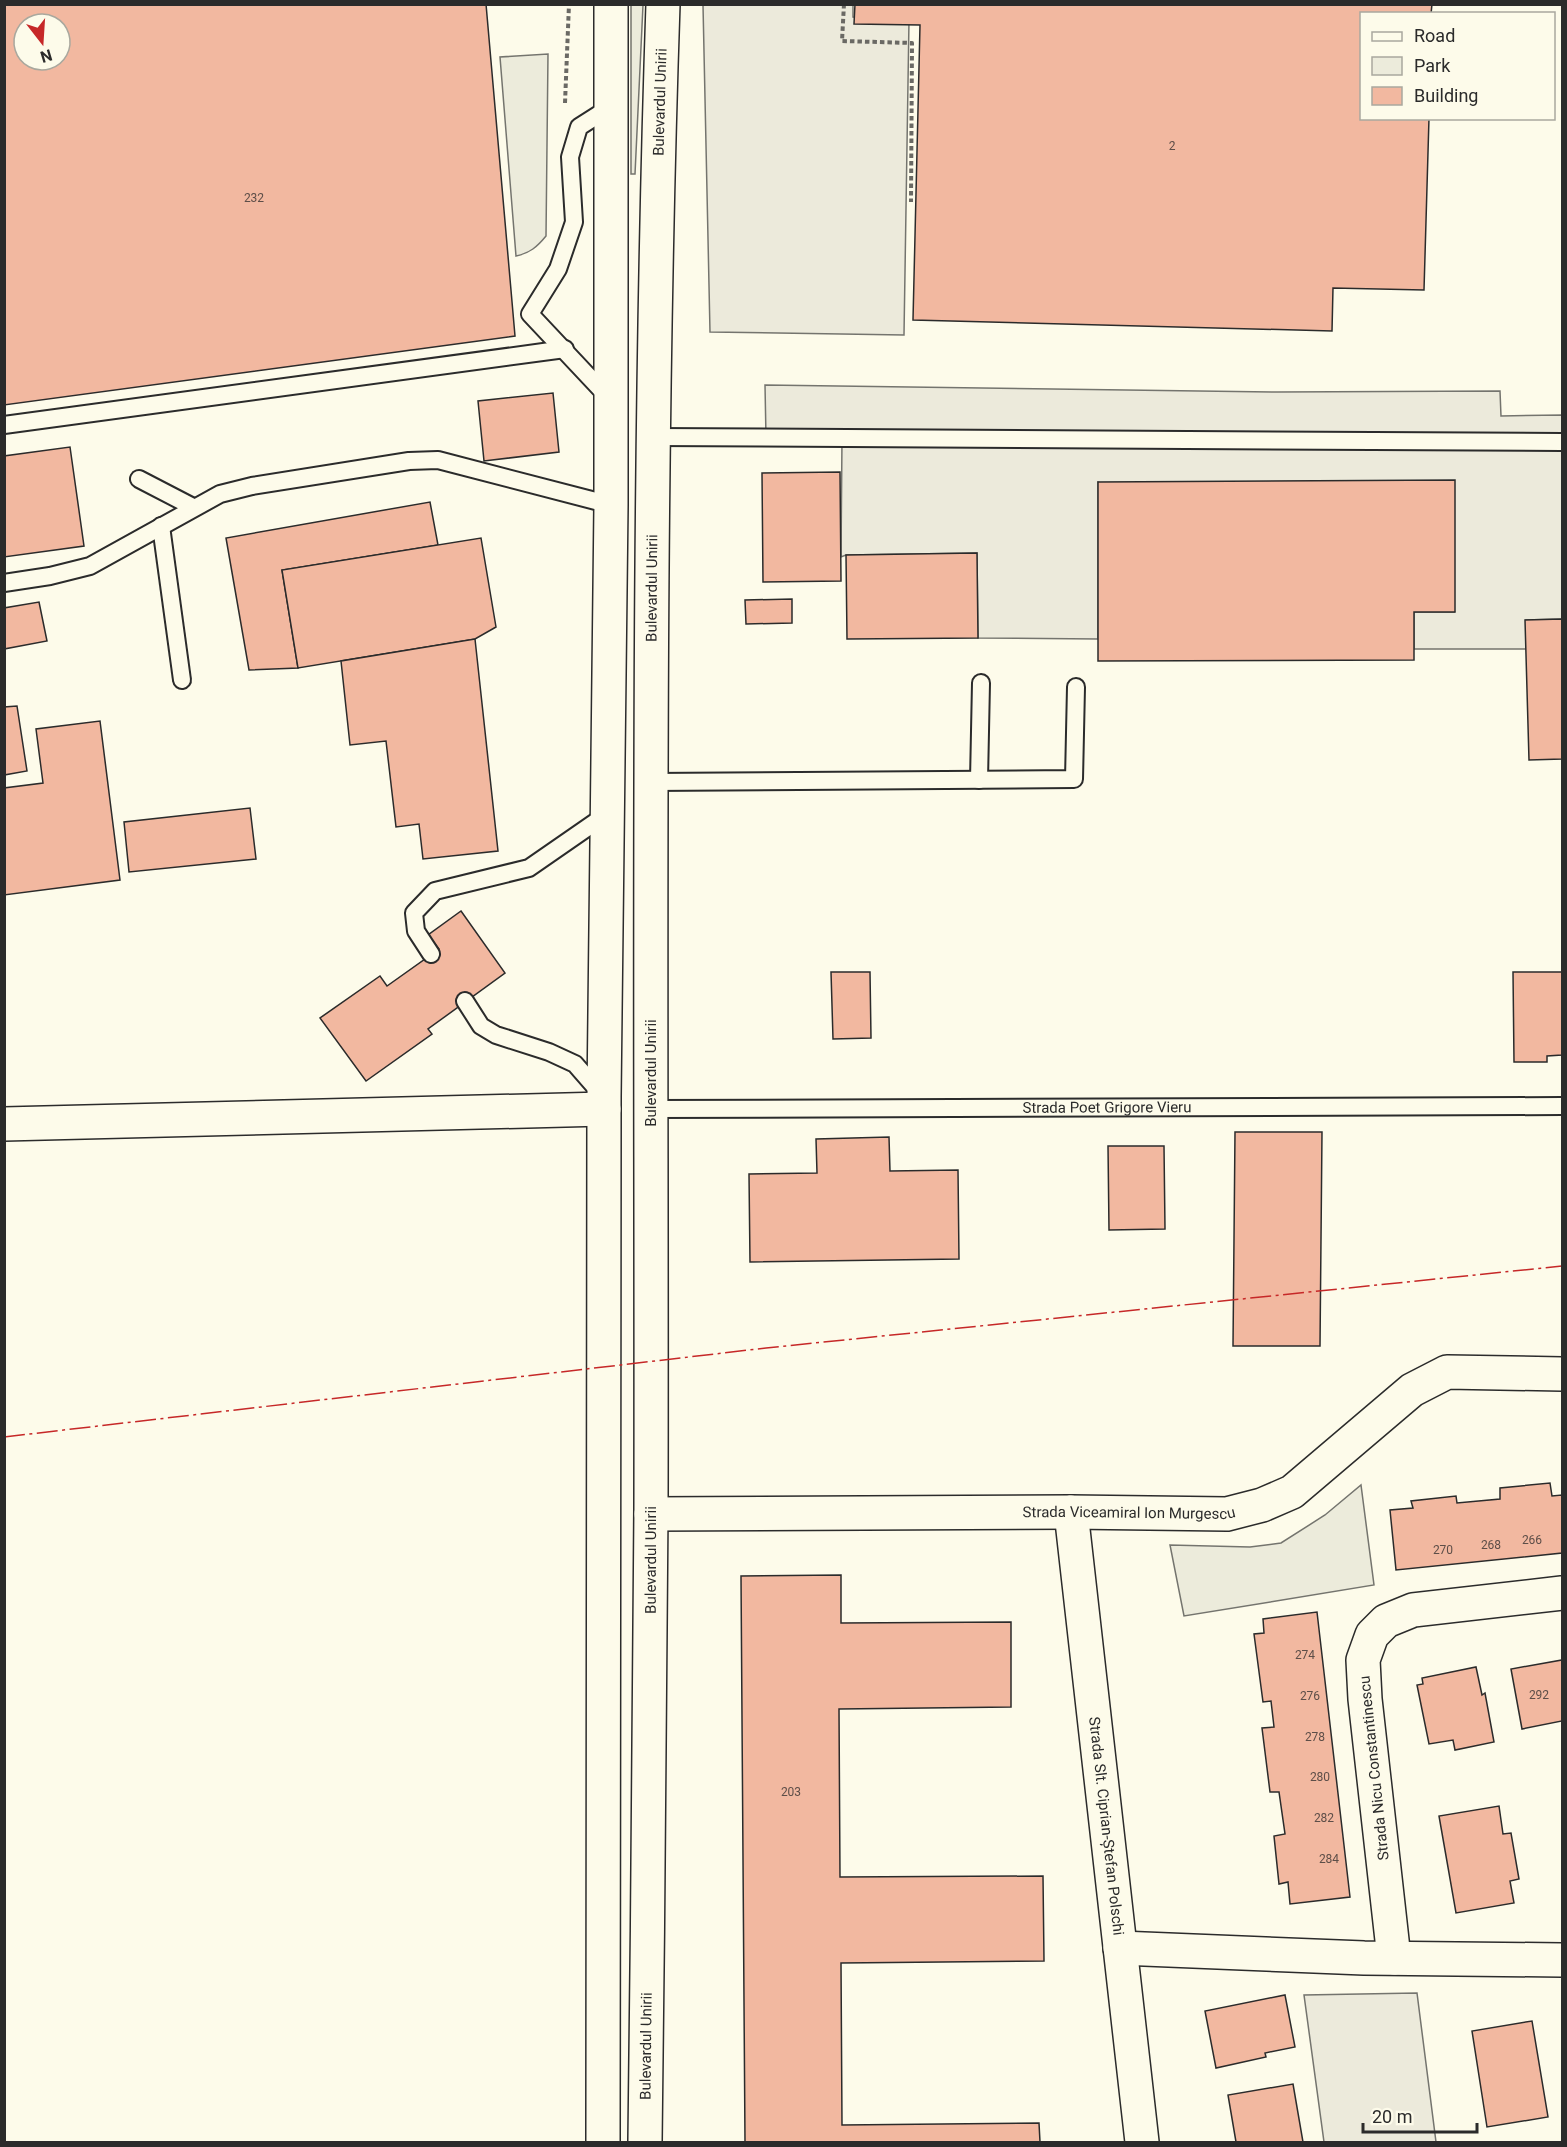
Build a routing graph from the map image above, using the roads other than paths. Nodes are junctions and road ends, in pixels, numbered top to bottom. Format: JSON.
{"nodes":[{"id":1,"x":611,"y":4,"type":"edge"},
{"id":2,"x":663,"y":4,"type":"edge"},
{"id":3,"x":612,"y":106,"type":"junction"},
{"id":4,"x":565,"y":350,"type":"junction"},
{"id":5,"x":611,"y":399,"type":"junction"},
{"id":6,"x":4,"y":425,"type":"edge"},
{"id":7,"x":653,"y":437,"type":"junction"},
{"id":8,"x":1563,"y":442,"type":"edge"},
{"id":9,"x":139,"y":478,"type":"dead end"},
{"id":10,"x":611,"y":505,"type":"junction"},
{"id":11,"x":193,"y":507,"type":"junction"},
{"id":12,"x":161,"y":526,"type":"junction"},
{"id":13,"x":4,"y":583,"type":"edge"},
{"id":14,"x":182,"y":680,"type":"dead end"},
{"id":15,"x":981,"y":683,"type":"dead end"},
{"id":16,"x":1076,"y":687,"type":"dead end"},
{"id":17,"x":979,"y":780,"type":"junction"},
{"id":18,"x":651,"y":782,"type":"junction"},
{"id":19,"x":607,"y":814,"type":"junction"},
{"id":20,"x":431,"y":954,"type":"dead end"},
{"id":21,"x":465,"y":1001,"type":"dead end"},
{"id":22,"x":604,"y":1103,"type":"junction"},
{"id":23,"x":1563,"y":1107,"type":"edge"},
{"id":24,"x":651,"y":1109,"type":"junction"},
{"id":25,"x":4,"y":1124,"type":"edge"},
{"id":26,"x":1563,"y":1374,"type":"edge"},
{"id":27,"x":1071,"y":1512,"type":"junction"},
{"id":28,"x":651,"y":1514,"type":"junction"},
{"id":29,"x":1563,"y":1593,"type":"edge"},
{"id":30,"x":1120,"y":1948,"type":"junction"},
{"id":31,"x":1394,"y":1958,"type":"junction"},
{"id":32,"x":1563,"y":1960,"type":"edge"},
{"id":33,"x":603,"y":2142,"type":"edge"},
{"id":34,"x":645,"y":2142,"type":"edge"},
{"id":35,"x":1142,"y":2142,"type":"edge"}],
"edges":[{"from":1,"to":3,"type":"main road"},
{"from":2,"to":7,"type":"main road","name":"Bulevardul Unirii"},
{"from":3,"to":4,"type":"lane"},
{"from":3,"to":5,"type":"main road"},
{"from":4,"to":5,"type":"lane"},
{"from":4,"to":6,"type":"lane"},
{"from":5,"to":10,"type":"main road"},
{"from":7,"to":8,"type":"lane"},
{"from":7,"to":18,"type":"main road","name":"Bulevardul Unirii"},
{"from":9,"to":11,"type":"lane"},
{"from":10,"to":11,"type":"lane"},
{"from":10,"to":19,"type":"main road"},
{"from":11,"to":12,"type":"lane"},
{"from":12,"to":13,"type":"lane"},
{"from":12,"to":14,"type":"lane"},
{"from":15,"to":17,"type":"lane"},
{"from":16,"to":17,"type":"lane"},
{"from":17,"to":18,"type":"lane"},
{"from":18,"to":24,"type":"main road","name":"Bulevardul Unirii"},
{"from":19,"to":20,"type":"lane"},
{"from":19,"to":22,"type":"main road"},
{"from":21,"to":22,"type":"lane"},
{"from":22,"to":25,"type":"main road"},
{"from":22,"to":33,"type":"main road"},
{"from":23,"to":24,"type":"lane","name":"Strada Poet Grigore Vieru"},
{"from":24,"to":28,"type":"main road","name":"Bulevardul Unirii"},
{"from":26,"to":27,"type":"main road","name":"Strada Viceamiral Ion Murgescu"},
{"from":27,"to":28,"type":"main road","name":"Strada Viceamiral Ion Murgescu"},
{"from":27,"to":30,"type":"main road","name":"Strada Slt. Ciprian-Ștefan Polschi"},
{"from":28,"to":34,"type":"main road","name":"Bulevardul Unirii"},
{"from":29,"to":31,"type":"main road","name":"Strada Nicu Constantinescu"},
{"from":30,"to":31,"type":"main road"},
{"from":30,"to":35,"type":"main road","name":"Strada Slt. Ciprian-Ștefan Polschi"},
{"from":31,"to":32,"type":"main road"}]}
